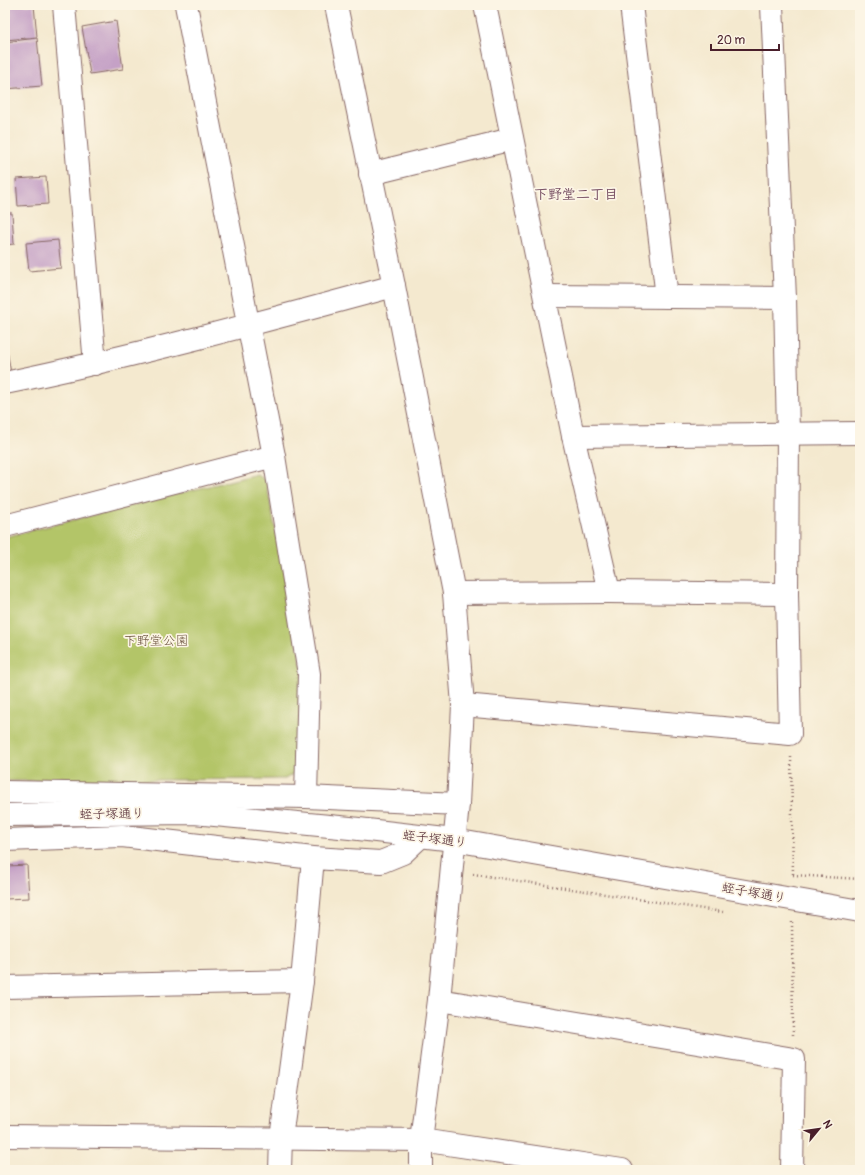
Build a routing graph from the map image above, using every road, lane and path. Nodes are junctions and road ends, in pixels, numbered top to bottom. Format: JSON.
{"nodes":[{"id":1,"x":64,"y":5,"type":"edge"},
{"id":2,"x":186,"y":5,"type":"edge"},
{"id":3,"x":336,"y":5,"type":"edge"},
{"id":4,"x":484,"y":5,"type":"edge"},
{"id":5,"x":631,"y":5,"type":"edge"},
{"id":6,"x":772,"y":5,"type":"edge"},
{"id":7,"x":512,"y":139,"type":"junction"},
{"id":8,"x":370,"y":174,"type":"junction"},
{"id":9,"x":394,"y":286,"type":"junction"},
{"id":10,"x":546,"y":296,"type":"junction"},
{"id":11,"x":667,"y":297,"type":"junction"},
{"id":12,"x":785,"y":298,"type":"junction"},
{"id":13,"x":248,"y":326,"type":"junction"},
{"id":14,"x":95,"y":364,"type":"junction"},
{"id":15,"x":5,"y":383,"type":"edge"},
{"id":16,"x":788,"y":433,"type":"junction"},
{"id":17,"x":860,"y":433,"type":"edge"},
{"id":18,"x":573,"y":436,"type":"junction"},
{"id":19,"x":274,"y":456,"type":"junction"},
{"id":20,"x":5,"y":526,"type":"edge"},
{"id":21,"x":609,"y":592,"type":"junction"},
{"id":22,"x":454,"y":594,"type":"junction"},
{"id":23,"x":787,"y":594,"type":"junction"},
{"id":24,"x":463,"y":706,"type":"junction"},
{"id":25,"x":790,"y":734,"type":"junction"},
{"id":26,"x":5,"y":792,"type":"edge"},
{"id":27,"x":306,"y":797,"type":"junction"},
{"id":28,"x":458,"y":804,"type":"junction"},
{"id":29,"x":5,"y":815,"type":"edge"},
{"id":30,"x":410,"y":836,"type":"junction"},
{"id":31,"x":5,"y":840,"type":"edge"},
{"id":32,"x":454,"y":840,"type":"junction"},
{"id":33,"x":313,"y":858,"type":"junction"},
{"id":34,"x":473,"y":874,"type":"dead end"},
{"id":35,"x":793,"y":875,"type":"dead end"},
{"id":36,"x":860,"y":911,"type":"edge"},
{"id":37,"x":730,"y":913,"type":"dead end"},
{"id":38,"x":784,"y":921,"type":"dead end"},
{"id":39,"x":302,"y":981,"type":"junction"},
{"id":40,"x":5,"y":987,"type":"edge"},
{"id":41,"x":439,"y":1000,"type":"junction"},
{"id":42,"x":794,"y":1059,"type":"junction"},
{"id":43,"x":5,"y":1136,"type":"edge"},
{"id":44,"x":282,"y":1138,"type":"junction"},
{"id":45,"x":421,"y":1140,"type":"junction"},
{"id":46,"x":564,"y":1165,"type":"edge"},
{"id":47,"x":280,"y":1170,"type":"edge"},
{"id":48,"x":421,"y":1170,"type":"edge"},
{"id":49,"x":622,"y":1170,"type":"edge"},
{"id":50,"x":792,"y":1170,"type":"edge"}],
"edges":[{"from":1,"to":14,"type":"street"},
{"from":2,"to":13,"type":"street"},
{"from":3,"to":8,"type":"street"},
{"from":4,"to":7,"type":"street"},
{"from":5,"to":11,"type":"street"},
{"from":6,"to":12,"type":"street"},
{"from":7,"to":8,"type":"street"},
{"from":7,"to":10,"type":"street"},
{"from":8,"to":9,"type":"street"},
{"from":9,"to":13,"type":"street"},
{"from":9,"to":22,"type":"street"},
{"from":10,"to":11,"type":"street"},
{"from":10,"to":18,"type":"street"},
{"from":11,"to":12,"type":"street"},
{"from":12,"to":16,"type":"street"},
{"from":13,"to":14,"type":"street"},
{"from":13,"to":19,"type":"street"},
{"from":14,"to":15,"type":"street"},
{"from":16,"to":17,"type":"street"},
{"from":16,"to":18,"type":"street"},
{"from":16,"to":23,"type":"street"},
{"from":18,"to":21,"type":"street"},
{"from":19,"to":20,"type":"street"},
{"from":19,"to":27,"type":"street"},
{"from":21,"to":22,"type":"street"},
{"from":21,"to":23,"type":"street"},
{"from":22,"to":24,"type":"street"},
{"from":23,"to":25,"type":"street"},
{"from":24,"to":25,"type":"street"},
{"from":24,"to":28,"type":"street"},
{"from":25,"to":35,"type":"path"},
{"from":26,"to":27,"type":"street"},
{"from":27,"to":28,"type":"street"},
{"from":28,"to":32,"type":"street"},
{"from":29,"to":30,"type":"street","name":"蛭子塚通り"},
{"from":30,"to":32,"type":"street","name":"蛭子塚通り"},
{"from":30,"to":33,"type":"street"},
{"from":31,"to":33,"type":"street"},
{"from":32,"to":36,"type":"street","name":"蛭子塚通り"},
{"from":32,"to":41,"type":"street"},
{"from":33,"to":39,"type":"street"},
{"from":34,"to":37,"type":"path"},
{"from":38,"to":42,"type":"path"},
{"from":39,"to":40,"type":"street"},
{"from":39,"to":44,"type":"street"},
{"from":41,"to":42,"type":"street"},
{"from":41,"to":45,"type":"street"},
{"from":42,"to":50,"type":"street"},
{"from":43,"to":44,"type":"street"},
{"from":44,"to":45,"type":"street"},
{"from":44,"to":47,"type":"street"},
{"from":45,"to":46,"type":"street"},
{"from":45,"to":48,"type":"street"},
{"from":46,"to":49,"type":"street"}]}
